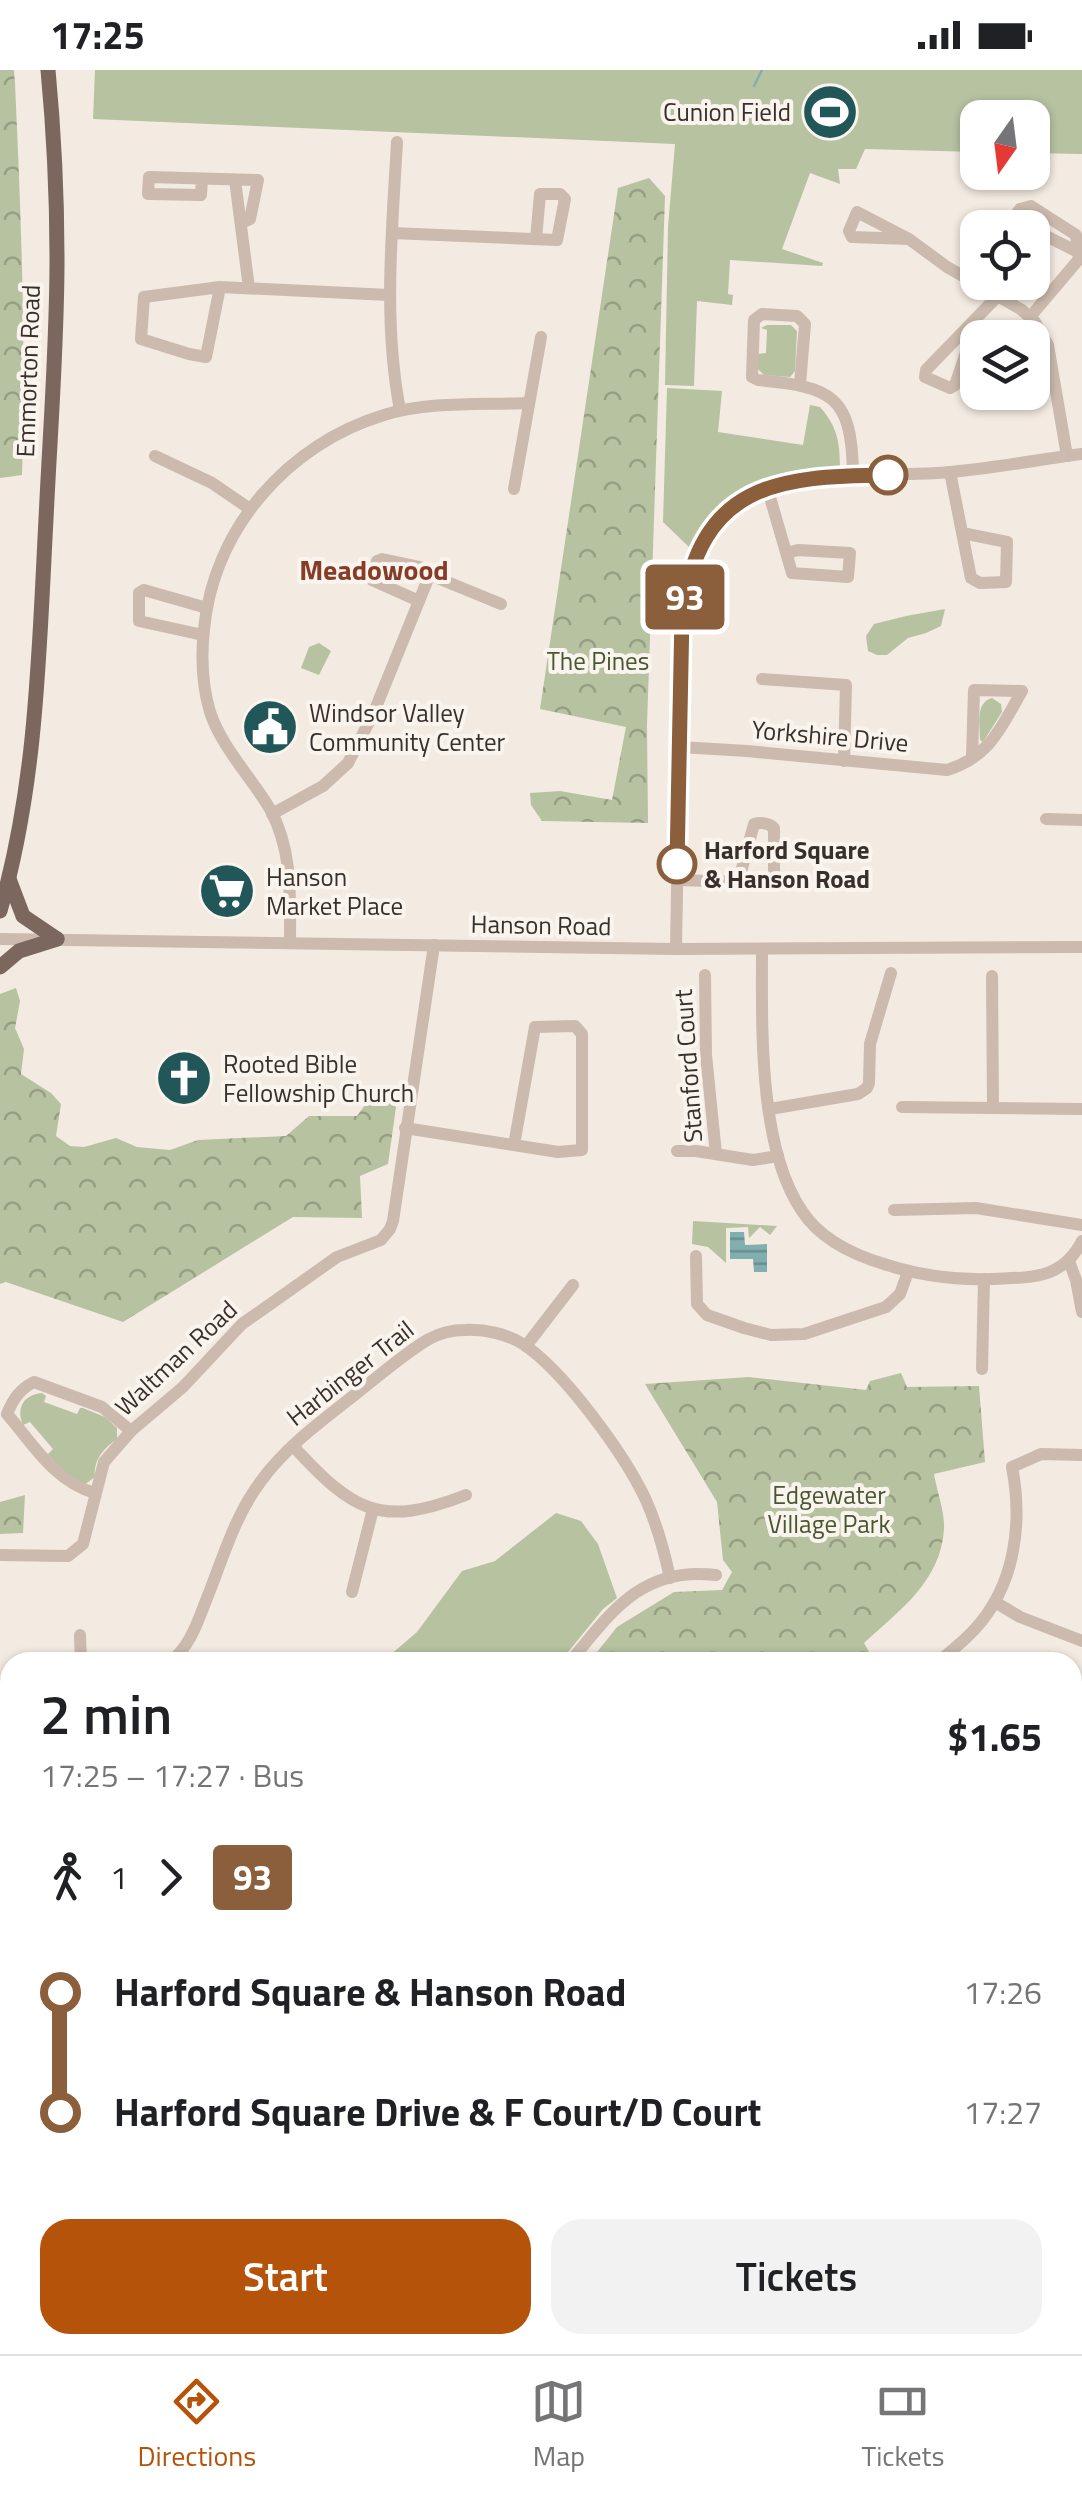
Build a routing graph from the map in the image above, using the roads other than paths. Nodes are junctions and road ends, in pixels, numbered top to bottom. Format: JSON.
{"nodes":[{"id":1,"x":48,"y":70,"type":"edge"},
{"id":2,"x":397,"y":142,"type":"dead end"},
{"id":3,"x":202,"y":178,"type":"dead end"},
{"id":4,"x":236,"y":180,"type":"junction"},
{"id":5,"x":1050,"y":218,"type":"edge"},
{"id":6,"x":241,"y":222,"type":"junction"},
{"id":7,"x":392,"y":233,"type":"junction"},
{"id":8,"x":1050,"y":238,"type":"edge"},
{"id":9,"x":536,"y":239,"type":"dead end"},
{"id":10,"x":908,"y":239,"type":"dead end"},
{"id":11,"x":1080,"y":253,"type":"junction"},
{"id":12,"x":960,"y":273,"type":"edge"},
{"id":13,"x":220,"y":287,"type":"junction"},
{"id":14,"x":249,"y":288,"type":"junction"},
{"id":15,"x":390,"y":295,"type":"junction"},
{"id":16,"x":994,"y":300,"type":"edge"},
{"id":17,"x":1004,"y":300,"type":"edge"},
{"id":18,"x":1030,"y":317,"type":"junction"},
{"id":19,"x":975,"y":320,"type":"edge"},
{"id":20,"x":541,"y":336,"type":"dead end"},
{"id":21,"x":800,"y":384,"type":"junction"},
{"id":22,"x":528,"y":403,"type":"junction"},
{"id":23,"x":400,"y":410,"type":"junction"},
{"id":24,"x":1082,"y":454,"type":"edge"},
{"id":25,"x":155,"y":456,"type":"dead end"},
{"id":26,"x":1067,"y":456,"type":"junction"},
{"id":27,"x":950,"y":472,"type":"junction"},
{"id":28,"x":853,"y":475,"type":"junction"},
{"id":29,"x":767,"y":488,"type":"junction"},
{"id":30,"x":514,"y":489,"type":"dead end"},
{"id":31,"x":250,"y":509,"type":"junction"},
{"id":32,"x":962,"y":533,"type":"junction"},
{"id":33,"x":787,"y":553,"type":"junction"},
{"id":34,"x":430,"y":574,"type":"junction"},
{"id":35,"x":419,"y":601,"type":"junction"},
{"id":36,"x":501,"y":604,"type":"dead end"},
{"id":37,"x":207,"y":608,"type":"junction"},
{"id":38,"x":203,"y":635,"type":"junction"},
{"id":39,"x":762,"y":679,"type":"dead end"},
{"id":40,"x":680,"y":747,"type":"junction"},
{"id":41,"x":972,"y":758,"type":"junction"},
{"id":42,"x":844,"y":761,"type":"junction"},
{"id":43,"x":272,"y":814,"type":"junction"},
{"id":44,"x":1046,"y":818,"type":"dead end"},
{"id":45,"x":1082,"y":820,"type":"edge"},
{"id":46,"x":677,"y":880,"type":"junction"},
{"id":47,"x":738,"y":883,"type":"junction"},
{"id":48,"x":3,"y":896,"type":"edge"},
{"id":49,"x":0,"y":938,"type":"edge"},
{"id":50,"x":57,"y":940,"type":"junction"},
{"id":51,"x":290,"y":943,"type":"junction"},
{"id":52,"x":434,"y":946,"type":"junction"},
{"id":53,"x":1082,"y":948,"type":"edge"},
{"id":54,"x":676,"y":949,"type":"junction"},
{"id":55,"x":762,"y":950,"type":"junction"},
{"id":56,"x":0,"y":967,"type":"edge"},
{"id":57,"x":891,"y":973,"type":"dead end"},
{"id":58,"x":705,"y":975,"type":"dead end"},
{"id":59,"x":992,"y":976,"type":"dead end"},
{"id":60,"x":902,"y":1107,"type":"dead end"},
{"id":61,"x":993,"y":1107,"type":"junction"},
{"id":62,"x":770,"y":1109,"type":"junction"},
{"id":63,"x":1082,"y":1109,"type":"edge"},
{"id":64,"x":405,"y":1128,"type":"junction"},
{"id":65,"x":514,"y":1146,"type":"junction"},
{"id":66,"x":677,"y":1151,"type":"dead end"},
{"id":67,"x":716,"y":1154,"type":"junction"},
{"id":68,"x":778,"y":1156,"type":"junction"},
{"id":69,"x":894,"y":1210,"type":"dead end"},
{"id":70,"x":1082,"y":1224,"type":"edge"},
{"id":71,"x":1082,"y":1241,"type":"edge"},
{"id":72,"x":696,"y":1256,"type":"dead end"},
{"id":73,"x":1069,"y":1260,"type":"junction"},
{"id":74,"x":908,"y":1272,"type":"junction"},
{"id":75,"x":984,"y":1279,"type":"junction"},
{"id":76,"x":573,"y":1285,"type":"dead end"},
{"id":77,"x":1082,"y":1312,"type":"edge"},
{"id":78,"x":526,"y":1346,"type":"junction"},
{"id":79,"x":982,"y":1369,"type":"dead end"},
{"id":80,"x":130,"y":1431,"type":"junction"},
{"id":81,"x":293,"y":1446,"type":"junction"},
{"id":82,"x":1082,"y":1454,"type":"edge"},
{"id":83,"x":95,"y":1493,"type":"junction"},
{"id":84,"x":466,"y":1496,"type":"dead end"},
{"id":85,"x":374,"y":1509,"type":"junction"},
{"id":86,"x":0,"y":1555,"type":"edge"},
{"id":87,"x":716,"y":1576,"type":"dead end"},
{"id":88,"x":670,"y":1578,"type":"junction"},
{"id":89,"x":352,"y":1592,"type":"dead end"},
{"id":90,"x":994,"y":1602,"type":"junction"},
{"id":91,"x":80,"y":1635,"type":"dead end"},
{"id":92,"x":1082,"y":1641,"type":"edge"},
{"id":93,"x":81,"y":1652,"type":"edge"},
{"id":94,"x":182,"y":1652,"type":"edge"},
{"id":95,"x":578,"y":1652,"type":"edge"},
{"id":96,"x":949,"y":1652,"type":"edge"}],
"edges":[{"from":1,"to":48,"type":"main road","name":"Emmorton Road"},
{"from":2,"to":7,"type":"street"},
{"from":3,"to":4,"type":"street"},
{"from":4,"to":6,"type":"street"},
{"from":4,"to":6,"type":"street"},
{"from":5,"to":11,"type":"street"},
{"from":6,"to":14,"type":"street"},
{"from":7,"to":9,"type":"street"},
{"from":7,"to":15,"type":"street"},
{"from":8,"to":11,"type":"street"},
{"from":10,"to":12,"type":"street"},
{"from":11,"to":18,"type":"street"},
{"from":13,"to":13,"type":"street"},
{"from":13,"to":14,"type":"street"},
{"from":14,"to":15,"type":"street"},
{"from":15,"to":23,"type":"street"},
{"from":16,"to":19,"type":"street"},
{"from":17,"to":18,"type":"street"},
{"from":18,"to":26,"type":"street"},
{"from":20,"to":22,"type":"street"},
{"from":21,"to":21,"type":"street"},
{"from":21,"to":28,"type":"street"},
{"from":22,"to":23,"type":"street"},
{"from":22,"to":30,"type":"street"},
{"from":23,"to":31,"type":"street"},
{"from":24,"to":26,"type":"street"},
{"from":25,"to":31,"type":"street"},
{"from":26,"to":27,"type":"street"},
{"from":27,"to":28,"type":"street"},
{"from":27,"to":32,"type":"street"},
{"from":28,"to":29,"type":"street"},
{"from":29,"to":33,"type":"street"},
{"from":29,"to":40,"type":"street"},
{"from":31,"to":37,"type":"street"},
{"from":32,"to":32,"type":"street"},
{"from":33,"to":33,"type":"street"},
{"from":34,"to":35,"type":"street"},
{"from":34,"to":35,"type":"street"},
{"from":34,"to":36,"type":"street"},
{"from":35,"to":43,"type":"street"},
{"from":37,"to":38,"type":"street"},
{"from":37,"to":38,"type":"street"},
{"from":38,"to":43,"type":"street"},
{"from":39,"to":42,"type":"street"},
{"from":40,"to":42,"type":"street","name":"Yorkshire Drive"},
{"from":40,"to":46,"type":"street"},
{"from":41,"to":41,"type":"street"},
{"from":41,"to":42,"type":"street","name":"Yorkshire Drive"},
{"from":43,"to":51,"type":"street"},
{"from":44,"to":45,"type":"street"},
{"from":46,"to":47,"type":"street"},
{"from":46,"to":54,"type":"street"},
{"from":47,"to":47,"type":"street"},
{"from":48,"to":50,"type":"main road"},
{"from":49,"to":50,"type":"street","name":"Hanson Road"},
{"from":50,"to":51,"type":"street","name":"Hanson Road"},
{"from":50,"to":56,"type":"main road"},
{"from":51,"to":52,"type":"street","name":"Hanson Road"},
{"from":52,"to":54,"type":"street","name":"Hanson Road"},
{"from":52,"to":64,"type":"street","name":"Waltman Road"},
{"from":53,"to":55,"type":"street","name":"Hanson Road"},
{"from":54,"to":55,"type":"street","name":"Hanson Road"},
{"from":55,"to":62,"type":"street"},
{"from":57,"to":62,"type":"street"},
{"from":58,"to":67,"type":"street","name":"Stanford Court"},
{"from":59,"to":61,"type":"street"},
{"from":60,"to":61,"type":"street"},
{"from":61,"to":63,"type":"street"},
{"from":62,"to":68,"type":"street"},
{"from":64,"to":65,"type":"street"},
{"from":64,"to":80,"type":"street","name":"Waltman Road"},
{"from":65,"to":65,"type":"street"},
{"from":66,"to":67,"type":"street","name":"Stanford Court"},
{"from":67,"to":68,"type":"street","name":"Stanford Court"},
{"from":68,"to":74,"type":"street"},
{"from":69,"to":70,"type":"street"},
{"from":71,"to":73,"type":"street"},
{"from":72,"to":74,"type":"street"},
{"from":73,"to":75,"type":"street"},
{"from":73,"to":77,"type":"street"},
{"from":74,"to":75,"type":"street"},
{"from":75,"to":79,"type":"street"},
{"from":76,"to":78,"type":"street"},
{"from":78,"to":81,"type":"street","name":"Harbinger Trail"},
{"from":78,"to":88,"type":"street","name":"Harbinger Trail"},
{"from":80,"to":83,"type":"street","name":"Waltman Road"},
{"from":80,"to":83,"type":"street"},
{"from":81,"to":85,"type":"street"},
{"from":81,"to":94,"type":"street","name":"Harbinger Trail"},
{"from":82,"to":90,"type":"street"},
{"from":83,"to":86,"type":"street","name":"Waltman Road"},
{"from":84,"to":85,"type":"street"},
{"from":85,"to":89,"type":"street"},
{"from":87,"to":88,"type":"street"},
{"from":88,"to":95,"type":"street"},
{"from":90,"to":92,"type":"street"},
{"from":90,"to":96,"type":"street"},
{"from":91,"to":93,"type":"street"}]}
